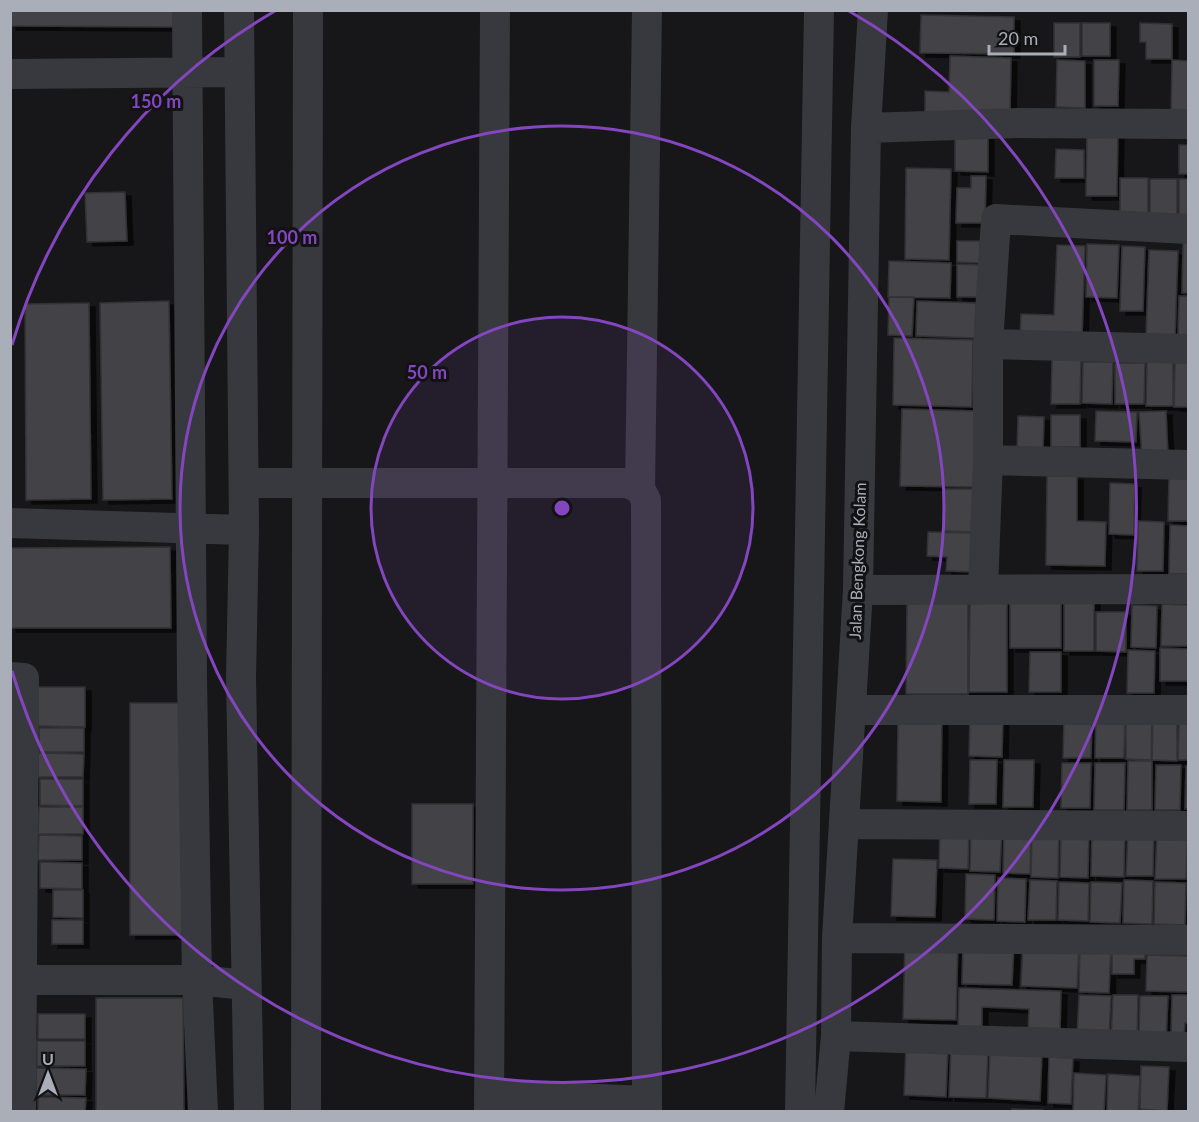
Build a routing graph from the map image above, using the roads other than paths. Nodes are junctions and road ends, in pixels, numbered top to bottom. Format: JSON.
{"nodes":[{"id":1,"x":187,"y":10,"type":"edge"},
{"id":2,"x":239,"y":10,"type":"edge"},
{"id":3,"x":308,"y":10,"type":"edge"},
{"id":4,"x":495,"y":10,"type":"edge"},
{"id":5,"x":647,"y":10,"type":"edge"},
{"id":6,"x":819,"y":10,"type":"edge"},
{"id":7,"x":873,"y":10,"type":"edge"},
{"id":8,"x":238,"y":72,"type":"junction"},
{"id":9,"x":187,"y":73,"type":"junction"},
{"id":10,"x":10,"y":74,"type":"edge"},
{"id":11,"x":1188,"y":124,"type":"edge"},
{"id":12,"x":866,"y":128,"type":"junction"},
{"id":13,"x":1188,"y":229,"type":"edge"},
{"id":14,"x":988,"y":344,"type":"junction"},
{"id":15,"x":1188,"y":349,"type":"edge"},
{"id":16,"x":988,"y":460,"type":"junction"},
{"id":17,"x":1188,"y":465,"type":"edge"},
{"id":18,"x":244,"y":483,"type":"junction"},
{"id":19,"x":308,"y":483,"type":"junction"},
{"id":20,"x":492,"y":483,"type":"junction"},
{"id":21,"x":640,"y":489,"type":"junction"},
{"id":22,"x":10,"y":523,"type":"edge"},
{"id":23,"x":192,"y":529,"type":"junction"},
{"id":24,"x":244,"y":530,"type":"junction"},
{"id":25,"x":983,"y":588,"type":"junction"},
{"id":26,"x":1188,"y":589,"type":"edge"},
{"id":27,"x":858,"y":590,"type":"junction"},
{"id":28,"x":10,"y":677,"type":"edge"},
{"id":29,"x":851,"y":710,"type":"junction"},
{"id":30,"x":1188,"y":710,"type":"edge"},
{"id":31,"x":844,"y":824,"type":"junction"},
{"id":32,"x":1188,"y":826,"type":"edge"},
{"id":33,"x":837,"y":938,"type":"junction"},
{"id":34,"x":1188,"y":939,"type":"edge"},
{"id":35,"x":16,"y":980,"type":"edge"},
{"id":36,"x":197,"y":980,"type":"junction"},
{"id":37,"x":246,"y":986,"type":"junction"},
{"id":38,"x":836,"y":1036,"type":"junction"},
{"id":39,"x":1188,"y":1047,"type":"edge"},
{"id":40,"x":647,"y":1106,"type":"edge"},
{"id":41,"x":21,"y":1112,"type":"edge"},
{"id":42,"x":203,"y":1112,"type":"edge"},
{"id":43,"x":249,"y":1112,"type":"edge"},
{"id":44,"x":306,"y":1112,"type":"edge"},
{"id":45,"x":490,"y":1112,"type":"edge"},
{"id":46,"x":800,"y":1112,"type":"edge"},
{"id":47,"x":829,"y":1112,"type":"edge"}],
"edges":[{"from":1,"to":9,"type":"street"},
{"from":2,"to":8,"type":"street"},
{"from":3,"to":19,"type":"street"},
{"from":4,"to":20,"type":"street"},
{"from":5,"to":21,"type":"street"},
{"from":6,"to":46,"type":"street"},
{"from":7,"to":12,"type":"street","name":"Jalan Bengkong Kolam"},
{"from":8,"to":9,"type":"street"},
{"from":8,"to":18,"type":"street"},
{"from":9,"to":10,"type":"street"},
{"from":9,"to":23,"type":"street"},
{"from":11,"to":12,"type":"street"},
{"from":12,"to":27,"type":"street","name":"Jalan Bengkong Kolam"},
{"from":13,"to":14,"type":"street"},
{"from":14,"to":15,"type":"street"},
{"from":14,"to":16,"type":"street"},
{"from":16,"to":17,"type":"street"},
{"from":16,"to":25,"type":"street"},
{"from":18,"to":19,"type":"street"},
{"from":18,"to":24,"type":"street"},
{"from":19,"to":20,"type":"street"},
{"from":19,"to":44,"type":"street"},
{"from":20,"to":21,"type":"street"},
{"from":20,"to":45,"type":"street"},
{"from":21,"to":40,"type":"street"},
{"from":22,"to":23,"type":"street"},
{"from":23,"to":24,"type":"street"},
{"from":23,"to":36,"type":"street"},
{"from":24,"to":37,"type":"street"},
{"from":25,"to":26,"type":"street"},
{"from":25,"to":27,"type":"street"},
{"from":27,"to":29,"type":"street","name":"Jalan Bengkong Kolam"},
{"from":28,"to":35,"type":"street"},
{"from":29,"to":30,"type":"street"},
{"from":29,"to":31,"type":"street","name":"Jalan Bengkong Kolam"},
{"from":31,"to":32,"type":"street"},
{"from":31,"to":33,"type":"street","name":"Jalan Bengkong Kolam"},
{"from":33,"to":34,"type":"street"},
{"from":33,"to":38,"type":"street","name":"Jalan Bengkong Kolam"},
{"from":35,"to":36,"type":"street"},
{"from":35,"to":41,"type":"street"},
{"from":36,"to":37,"type":"street"},
{"from":36,"to":42,"type":"street"},
{"from":37,"to":43,"type":"street"},
{"from":38,"to":39,"type":"street"},
{"from":38,"to":47,"type":"street","name":"Jalan Bengkong Kolam"},
{"from":40,"to":45,"type":"street"}]}
